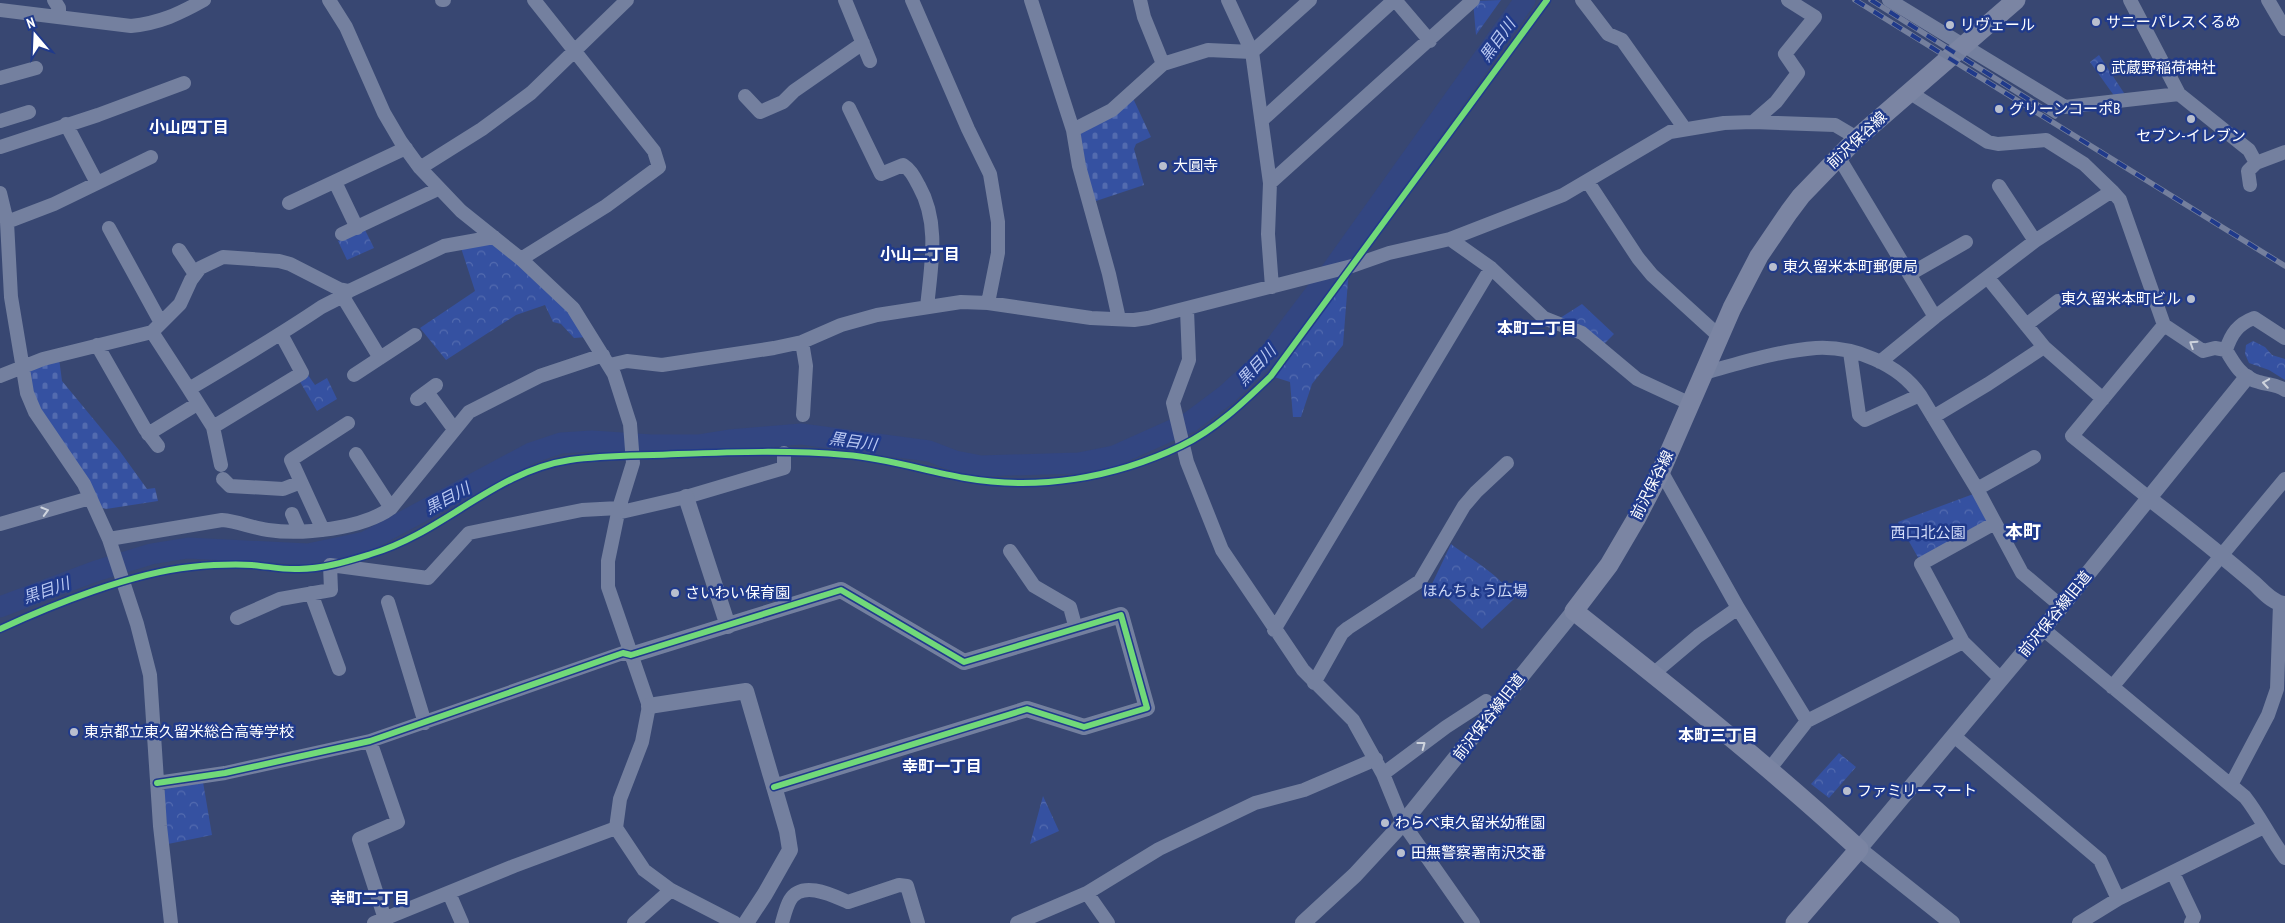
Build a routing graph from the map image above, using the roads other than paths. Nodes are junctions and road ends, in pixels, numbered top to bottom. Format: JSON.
{"nodes":[{"id":1,"x":54,"y":0,"type":"edge"},
{"id":2,"x":204,"y":0,"type":"edge"},
{"id":3,"x":329,"y":0,"type":"edge"},
{"id":4,"x":534,"y":0,"type":"edge"},
{"id":5,"x":627,"y":0,"type":"edge"},
{"id":6,"x":845,"y":0,"type":"edge"},
{"id":7,"x":912,"y":0,"type":"edge"},
{"id":8,"x":1031,"y":0,"type":"edge"},
{"id":9,"x":1228,"y":0,"type":"edge"},
{"id":10,"x":1310,"y":0,"type":"edge"},
{"id":11,"x":1394,"y":0,"type":"edge"},
{"id":12,"x":1473,"y":0,"type":"edge"},
{"id":13,"x":1582,"y":0,"type":"edge"},
{"id":14,"x":1788,"y":0,"type":"edge"},
{"id":15,"x":1890,"y":0,"type":"edge"},
{"id":16,"x":2130,"y":0,"type":"edge"},
{"id":17,"x":2268,"y":0,"type":"edge"},
{"id":18,"x":1141,"y":1,"type":"edge"},
{"id":19,"x":2006,"y":3,"type":"edge"},
{"id":20,"x":0,"y":10,"type":"edge"},
{"id":21,"x":59,"y":17,"type":"junction"},
{"id":22,"x":2285,"y":29,"type":"edge"},
{"id":23,"x":1430,"y":40,"type":"junction"},
{"id":24,"x":863,"y":43,"type":"junction"},
{"id":25,"x":1962,"y":46,"type":"junction"},
{"id":26,"x":575,"y":52,"type":"junction"},
{"id":27,"x":1252,"y":52,"type":"junction"},
{"id":28,"x":870,"y":61,"type":"dead end"},
{"id":29,"x":1163,"y":64,"type":"junction"},
{"id":30,"x":36,"y":68,"type":"dead end"},
{"id":31,"x":0,"y":78,"type":"edge"},
{"id":32,"x":184,"y":83,"type":"dead end"},
{"id":33,"x":1909,"y":92,"type":"junction"},
{"id":34,"x":2179,"y":94,"type":"junction"},
{"id":35,"x":744,"y":96,"type":"dead end"},
{"id":36,"x":849,"y":108,"type":"dead end"},
{"id":37,"x":29,"y":112,"type":"dead end"},
{"id":38,"x":0,"y":120,"type":"edge"},
{"id":39,"x":1262,"y":120,"type":"junction"},
{"id":40,"x":1753,"y":122,"type":"junction"},
{"id":41,"x":66,"y":124,"type":"junction"},
{"id":42,"x":1686,"y":129,"type":"junction"},
{"id":43,"x":1073,"y":130,"type":"junction"},
{"id":44,"x":1857,"y":138,"type":"junction"},
{"id":45,"x":0,"y":147,"type":"edge"},
{"id":46,"x":406,"y":148,"type":"junction"},
{"id":47,"x":2285,"y":152,"type":"edge"},
{"id":48,"x":1838,"y":156,"type":"junction"},
{"id":49,"x":150,"y":157,"type":"dead end"},
{"id":50,"x":2256,"y":163,"type":"junction"},
{"id":51,"x":420,"y":168,"type":"junction"},
{"id":52,"x":335,"y":182,"type":"junction"},
{"id":53,"x":1588,"y":182,"type":"junction"},
{"id":54,"x":96,"y":183,"type":"junction"},
{"id":55,"x":1270,"y":183,"type":"junction"},
{"id":56,"x":2250,"y":185,"type":"dead end"},
{"id":57,"x":2000,"y":186,"type":"dead end"},
{"id":58,"x":438,"y":189,"type":"junction"},
{"id":59,"x":2112,"y":191,"type":"junction"},
{"id":60,"x":0,"y":193,"type":"edge"},
{"id":61,"x":290,"y":203,"type":"dead end"},
{"id":62,"x":8,"y":222,"type":"junction"},
{"id":63,"x":109,"y":228,"type":"dead end"},
{"id":64,"x":356,"y":228,"type":"junction"},
{"id":65,"x":342,"y":234,"type":"dead end"},
{"id":66,"x":494,"y":236,"type":"junction"},
{"id":67,"x":1450,"y":239,"type":"junction"},
{"id":68,"x":1966,"y":242,"type":"dead end"},
{"id":69,"x":2035,"y":242,"type":"junction"},
{"id":70,"x":179,"y":250,"type":"dead end"},
{"id":71,"x":520,"y":259,"type":"junction"},
{"id":72,"x":1491,"y":268,"type":"junction"},
{"id":73,"x":195,"y":274,"type":"junction"},
{"id":74,"x":1910,"y":274,"type":"junction"},
{"id":75,"x":1988,"y":278,"type":"junction"},
{"id":76,"x":1272,"y":287,"type":"junction"},
{"id":77,"x":346,"y":294,"type":"junction"},
{"id":78,"x":6,"y":299,"type":"edge"},
{"id":79,"x":2058,"y":301,"type":"dead end"},
{"id":80,"x":988,"y":303,"type":"junction"},
{"id":81,"x":927,"y":307,"type":"junction"},
{"id":82,"x":1187,"y":310,"type":"junction"},
{"id":83,"x":1934,"y":317,"type":"junction"},
{"id":84,"x":1119,"y":319,"type":"junction"},
{"id":85,"x":2026,"y":325,"type":"junction"},
{"id":86,"x":2164,"y":325,"type":"junction"},
{"id":87,"x":157,"y":328,"type":"junction"},
{"id":88,"x":281,"y":334,"type":"junction"},
{"id":89,"x":415,"y":335,"type":"dead end"},
{"id":90,"x":1720,"y":337,"type":"junction"},
{"id":91,"x":2285,"y":338,"type":"edge"},
{"id":92,"x":802,"y":342,"type":"junction"},
{"id":93,"x":97,"y":345,"type":"junction"},
{"id":94,"x":2044,"y":346,"type":"junction"},
{"id":95,"x":2226,"y":350,"type":"junction"},
{"id":96,"x":1850,"y":352,"type":"junction"},
{"id":97,"x":380,"y":358,"type":"junction"},
{"id":98,"x":606,"y":360,"type":"junction"},
{"id":99,"x":1880,"y":362,"type":"junction"},
{"id":100,"x":22,"y":366,"type":"junction"},
{"id":101,"x":1704,"y":373,"type":"junction"},
{"id":102,"x":354,"y":375,"type":"dead end"},
{"id":103,"x":0,"y":376,"type":"edge"},
{"id":104,"x":2247,"y":377,"type":"junction"},
{"id":105,"x":188,"y":389,"type":"junction"},
{"id":106,"x":2285,"y":390,"type":"edge"},
{"id":107,"x":427,"y":392,"type":"dead end"},
{"id":108,"x":1920,"y":395,"type":"junction"},
{"id":109,"x":2103,"y":399,"type":"junction"},
{"id":110,"x":197,"y":404,"type":"junction"},
{"id":111,"x":1691,"y":404,"type":"junction"},
{"id":112,"x":803,"y":415,"type":"dead end"},
{"id":113,"x":1933,"y":416,"type":"junction"},
{"id":114,"x":348,"y":423,"type":"dead end"},
{"id":115,"x":213,"y":427,"type":"junction"},
{"id":116,"x":454,"y":429,"type":"junction"},
{"id":117,"x":148,"y":434,"type":"junction"},
{"id":118,"x":158,"y":446,"type":"dead end"},
{"id":119,"x":784,"y":453,"type":"dead end"},
{"id":120,"x":356,"y":454,"type":"dead end"},
{"id":121,"x":2034,"y":457,"type":"dead end"},
{"id":122,"x":1507,"y":463,"type":"dead end"},
{"id":123,"x":1661,"y":471,"type":"junction"},
{"id":124,"x":2285,"y":479,"type":"edge"},
{"id":125,"x":301,"y":482,"type":"junction"},
{"id":126,"x":1977,"y":489,"type":"junction"},
{"id":127,"x":686,"y":497,"type":"junction"},
{"id":128,"x":90,"y":498,"type":"junction"},
{"id":129,"x":2150,"y":499,"type":"junction"},
{"id":130,"x":390,"y":508,"type":"junction"},
{"id":131,"x":618,"y":511,"type":"junction"},
{"id":132,"x":292,"y":514,"type":"dead end"},
{"id":133,"x":1995,"y":523,"type":"junction"},
{"id":134,"x":0,"y":524,"type":"edge"},
{"id":135,"x":299,"y":530,"type":"junction"},
{"id":136,"x":324,"y":530,"type":"junction"},
{"id":137,"x":109,"y":539,"type":"junction"},
{"id":138,"x":1010,"y":551,"type":"dead end"},
{"id":139,"x":2221,"y":554,"type":"junction"},
{"id":140,"x":311,"y":593,"type":"junction"},
{"id":141,"x":388,"y":602,"type":"dead end"},
{"id":142,"x":2282,"y":604,"type":"edge"},
{"id":143,"x":2061,"y":606,"type":"junction"},
{"id":144,"x":1738,"y":608,"type":"junction"},
{"id":145,"x":1574,"y":611,"type":"junction"},
{"id":146,"x":237,"y":618,"type":"dead end"},
{"id":147,"x":728,"y":626,"type":"junction"},
{"id":148,"x":1076,"y":628,"type":"junction"},
{"id":149,"x":2043,"y":629,"type":"junction"},
{"id":150,"x":1274,"y":630,"type":"junction"},
{"id":151,"x":1962,"y":642,"type":"junction"},
{"id":152,"x":632,"y":655,"type":"junction"},
{"id":153,"x":339,"y":669,"type":"dead end"},
{"id":154,"x":1653,"y":674,"type":"junction"},
{"id":155,"x":2001,"y":679,"type":"junction"},
{"id":156,"x":1314,"y":683,"type":"junction"},
{"id":157,"x":2112,"y":687,"type":"junction"},
{"id":158,"x":649,"y":706,"type":"junction"},
{"id":159,"x":1494,"y":710,"type":"junction"},
{"id":160,"x":1807,"y":721,"type":"junction"},
{"id":161,"x":425,"y":722,"type":"junction"},
{"id":162,"x":1954,"y":736,"type":"junction"},
{"id":163,"x":370,"y":740,"type":"junction"},
{"id":164,"x":1376,"y":760,"type":"junction"},
{"id":165,"x":1768,"y":771,"type":"junction"},
{"id":166,"x":1383,"y":774,"type":"junction"},
{"id":167,"x":157,"y":783,"type":"junction"},
{"id":168,"x":2231,"y":785,"type":"junction"},
{"id":169,"x":774,"y":787,"type":"junction"},
{"id":170,"x":1404,"y":823,"type":"junction"},
{"id":171,"x":2264,"y":827,"type":"junction"},
{"id":172,"x":616,"y":828,"type":"junction"},
{"id":173,"x":1859,"y":849,"type":"junction"},
{"id":174,"x":2285,"y":858,"type":"edge"},
{"id":175,"x":2173,"y":873,"type":"junction"},
{"id":176,"x":671,"y":890,"type":"junction"},
{"id":177,"x":1087,"y":892,"type":"junction"},
{"id":178,"x":449,"y":893,"type":"junction"},
{"id":179,"x":2118,"y":899,"type":"junction"},
{"id":180,"x":386,"y":921,"type":"edge"},
{"id":181,"x":729,"y":922,"type":"edge"},
{"id":182,"x":171,"y":923,"type":"edge"},
{"id":183,"x":462,"y":923,"type":"edge"},
{"id":184,"x":634,"y":923,"type":"edge"},
{"id":185,"x":746,"y":923,"type":"edge"},
{"id":186,"x":782,"y":923,"type":"edge"},
{"id":187,"x":918,"y":923,"type":"edge"},
{"id":188,"x":1017,"y":923,"type":"edge"},
{"id":189,"x":1108,"y":923,"type":"edge"},
{"id":190,"x":1303,"y":923,"type":"edge"},
{"id":191,"x":1473,"y":923,"type":"edge"},
{"id":192,"x":1796,"y":923,"type":"edge"},
{"id":193,"x":1952,"y":923,"type":"edge"},
{"id":194,"x":2079,"y":923,"type":"edge"},
{"id":195,"x":2191,"y":923,"type":"edge"}],
"edges":[{"from":1,"to":21,"type":"street"},
{"from":2,"to":21,"type":"street"},
{"from":3,"to":46,"type":"street"},
{"from":4,"to":26,"type":"street"},
{"from":5,"to":26,"type":"street"},
{"from":6,"to":24,"type":"street"},
{"from":7,"to":80,"type":"street"},
{"from":8,"to":43,"type":"street"},
{"from":9,"to":27,"type":"street"},
{"from":10,"to":27,"type":"street"},
{"from":11,"to":23,"type":"street"},
{"from":11,"to":39,"type":"street"},
{"from":12,"to":23,"type":"street"},
{"from":13,"to":42,"type":"street"},
{"from":14,"to":40,"type":"street"},
{"from":15,"to":25,"type":"street"},
{"from":16,"to":34,"type":"street"},
{"from":17,"to":22,"type":"street"},
{"from":18,"to":29,"type":"street"},
{"from":19,"to":25,"type":"main road","name":"前沢保谷線"},
{"from":20,"to":21,"type":"street"},
{"from":23,"to":55,"type":"street"},
{"from":24,"to":28,"type":"street"},
{"from":24,"to":35,"type":"street"},
{"from":25,"to":33,"type":"main road","name":"前沢保谷線"},
{"from":25,"to":34,"type":"street"},
{"from":26,"to":51,"type":"street"},
{"from":26,"to":71,"type":"street"},
{"from":27,"to":29,"type":"street"},
{"from":27,"to":39,"type":"street"},
{"from":29,"to":43,"type":"street"},
{"from":30,"to":31,"type":"street"},
{"from":32,"to":41,"type":"street"},
{"from":33,"to":44,"type":"main road","name":"前沢保谷線"},
{"from":33,"to":59,"type":"street"},
{"from":34,"to":50,"type":"street"},
{"from":36,"to":81,"type":"street"},
{"from":37,"to":38,"type":"street"},
{"from":39,"to":55,"type":"street"},
{"from":40,"to":42,"type":"street"},
{"from":40,"to":44,"type":"street"},
{"from":41,"to":45,"type":"street"},
{"from":41,"to":54,"type":"street"},
{"from":42,"to":53,"type":"street"},
{"from":43,"to":84,"type":"street"},
{"from":44,"to":48,"type":"main road","name":"前沢保谷線"},
{"from":46,"to":51,"type":"street"},
{"from":46,"to":52,"type":"street"},
{"from":47,"to":50,"type":"street"},
{"from":48,"to":74,"type":"street"},
{"from":48,"to":90,"type":"main road","name":"前沢保谷線"},
{"from":49,"to":54,"type":"street"},
{"from":50,"to":56,"type":"street"},
{"from":51,"to":58,"type":"street"},
{"from":52,"to":61,"type":"street"},
{"from":52,"to":64,"type":"street"},
{"from":53,"to":67,"type":"street"},
{"from":53,"to":90,"type":"street"},
{"from":54,"to":62,"type":"street"},
{"from":55,"to":76,"type":"street"},
{"from":57,"to":69,"type":"street"},
{"from":58,"to":64,"type":"street"},
{"from":58,"to":66,"type":"street"},
{"from":59,"to":69,"type":"street"},
{"from":59,"to":86,"type":"street"},
{"from":60,"to":62,"type":"street"},
{"from":62,"to":78,"type":"street"},
{"from":63,"to":87,"type":"street"},
{"from":64,"to":65,"type":"street"},
{"from":66,"to":71,"type":"street"},
{"from":66,"to":77,"type":"street"},
{"from":67,"to":72,"type":"street"},
{"from":67,"to":76,"type":"street"},
{"from":68,"to":74,"type":"street"},
{"from":69,"to":75,"type":"street"},
{"from":70,"to":73,"type":"street"},
{"from":71,"to":98,"type":"street"},
{"from":72,"to":111,"type":"street"},
{"from":72,"to":150,"type":"street"},
{"from":73,"to":77,"type":"street"},
{"from":73,"to":87,"type":"street"},
{"from":74,"to":83,"type":"street"},
{"from":75,"to":83,"type":"street"},
{"from":75,"to":85,"type":"street"},
{"from":76,"to":82,"type":"street"},
{"from":77,"to":88,"type":"street"},
{"from":77,"to":97,"type":"street"},
{"from":78,"to":100,"type":"street"},
{"from":79,"to":85,"type":"street"},
{"from":80,"to":81,"type":"street"},
{"from":80,"to":84,"type":"street"},
{"from":81,"to":92,"type":"street"},
{"from":82,"to":84,"type":"street"},
{"from":82,"to":150,"type":"street"},
{"from":83,"to":99,"type":"street"},
{"from":85,"to":94,"type":"street"},
{"from":95,"to":86,"type":"street","one_way":true},
{"from":86,"to":109,"type":"street"},
{"from":87,"to":93,"type":"street"},
{"from":87,"to":105,"type":"street"},
{"from":88,"to":105,"type":"street"},
{"from":88,"to":115,"type":"street"},
{"from":89,"to":97,"type":"street"},
{"from":90,"to":101,"type":"main road","name":"前沢保谷線"},
{"from":91,"to":95,"type":"street"},
{"from":92,"to":98,"type":"street"},
{"from":92,"to":112,"type":"street"},
{"from":93,"to":100,"type":"street"},
{"from":93,"to":117,"type":"street"},
{"from":94,"to":109,"type":"street"},
{"from":94,"to":113,"type":"street"},
{"from":95,"to":104,"type":"street"},
{"from":96,"to":99,"type":"street"},
{"from":96,"to":101,"type":"street"},
{"from":96,"to":108,"type":"street"},
{"from":97,"to":102,"type":"street"},
{"from":98,"to":116,"type":"street"},
{"from":98,"to":131,"type":"street"},
{"from":99,"to":108,"type":"street"},
{"from":100,"to":103,"type":"street"},
{"from":100,"to":128,"type":"street"},
{"from":101,"to":111,"type":"main road","name":"前沢保谷線"},
{"from":106,"to":104,"type":"street","one_way":true},
{"from":104,"to":129,"type":"street","name":"前沢保谷線旧道"},
{"from":105,"to":110,"type":"street"},
{"from":107,"to":116,"type":"street"},
{"from":108,"to":113,"type":"street"},
{"from":109,"to":129,"type":"street"},
{"from":110,"to":115,"type":"street"},
{"from":110,"to":117,"type":"street"},
{"from":111,"to":123,"type":"main road","name":"前沢保谷線"},
{"from":113,"to":126,"type":"street"},
{"from":114,"to":125,"type":"street"},
{"from":115,"to":125,"type":"street"},
{"from":116,"to":130,"type":"street"},
{"from":117,"to":118,"type":"street"},
{"from":119,"to":127,"type":"street"},
{"from":120,"to":130,"type":"street"},
{"from":121,"to":126,"type":"street"},
{"from":122,"to":156,"type":"street"},
{"from":123,"to":144,"type":"street"},
{"from":123,"to":145,"type":"main road","name":"前沢保谷線"},
{"from":124,"to":139,"type":"street"},
{"from":125,"to":136,"type":"street"},
{"from":126,"to":133,"type":"street"},
{"from":127,"to":131,"type":"street"},
{"from":127,"to":147,"type":"street"},
{"from":134,"to":128,"type":"street","one_way":true},
{"from":128,"to":137,"type":"street"},
{"from":129,"to":139,"type":"street"},
{"from":129,"to":143,"type":"street","name":"前沢保谷線旧道"},
{"from":130,"to":136,"type":"street"},
{"from":131,"to":140,"type":"street"},
{"from":131,"to":152,"type":"street"},
{"from":132,"to":135,"type":"street"},
{"from":133,"to":143,"type":"street"},
{"from":133,"to":151,"type":"street"},
{"from":135,"to":136,"type":"street"},
{"from":135,"to":137,"type":"street"},
{"from":137,"to":167,"type":"street"},
{"from":138,"to":148,"type":"street"},
{"from":139,"to":142,"type":"street"},
{"from":139,"to":157,"type":"street"},
{"from":140,"to":146,"type":"street"},
{"from":140,"to":153,"type":"street"},
{"from":141,"to":161,"type":"street"},
{"from":142,"to":168,"type":"street"},
{"from":143,"to":149,"type":"street","name":"前沢保谷線旧道"},
{"from":144,"to":154,"type":"street"},
{"from":144,"to":160,"type":"street"},
{"from":145,"to":154,"type":"main road"},
{"from":145,"to":159,"type":"street","name":"前沢保谷線旧道"},
{"from":147,"to":148,"type":"street"},
{"from":147,"to":152,"type":"street"},
{"from":148,"to":169,"type":"street"},
{"from":149,"to":155,"type":"street","name":"前沢保谷線旧道"},
{"from":149,"to":157,"type":"street"},
{"from":150,"to":156,"type":"street"},
{"from":151,"to":155,"type":"street"},
{"from":151,"to":160,"type":"street"},
{"from":152,"to":158,"type":"street"},
{"from":152,"to":161,"type":"street"},
{"from":154,"to":165,"type":"main road"},
{"from":155,"to":162,"type":"street","name":"前沢保谷線旧道"},
{"from":156,"to":164,"type":"street"},
{"from":157,"to":168,"type":"street"},
{"from":158,"to":169,"type":"street"},
{"from":158,"to":172,"type":"street"},
{"from":166,"to":159,"type":"street","one_way":true},
{"from":159,"to":170,"type":"street","name":"前沢保谷線旧道"},
{"from":160,"to":165,"type":"street"},
{"from":161,"to":163,"type":"street"},
{"from":162,"to":173,"type":"street","name":"前沢保谷線旧道"},
{"from":162,"to":179,"type":"street"},
{"from":163,"to":167,"type":"street"},
{"from":163,"to":180,"type":"street"},
{"from":164,"to":166,"type":"street"},
{"from":164,"to":177,"type":"street"},
{"from":165,"to":173,"type":"main road"},
{"from":166,"to":170,"type":"street"},
{"from":167,"to":182,"type":"street"},
{"from":168,"to":171,"type":"street"},
{"from":169,"to":185,"type":"street"},
{"from":170,"to":190,"type":"street","name":"前沢保谷線旧道"},
{"from":170,"to":191,"type":"street"},
{"from":171,"to":174,"type":"street"},
{"from":171,"to":175,"type":"street"},
{"from":172,"to":176,"type":"street"},
{"from":172,"to":178,"type":"street"},
{"from":173,"to":192,"type":"main road"},
{"from":173,"to":193,"type":"street"},
{"from":175,"to":179,"type":"street"},
{"from":175,"to":195,"type":"street"},
{"from":176,"to":181,"type":"street"},
{"from":176,"to":184,"type":"street"},
{"from":177,"to":188,"type":"street"},
{"from":177,"to":189,"type":"street"},
{"from":178,"to":180,"type":"street"},
{"from":178,"to":183,"type":"street"},
{"from":179,"to":194,"type":"street"},
{"from":186,"to":187,"type":"street"}]}
